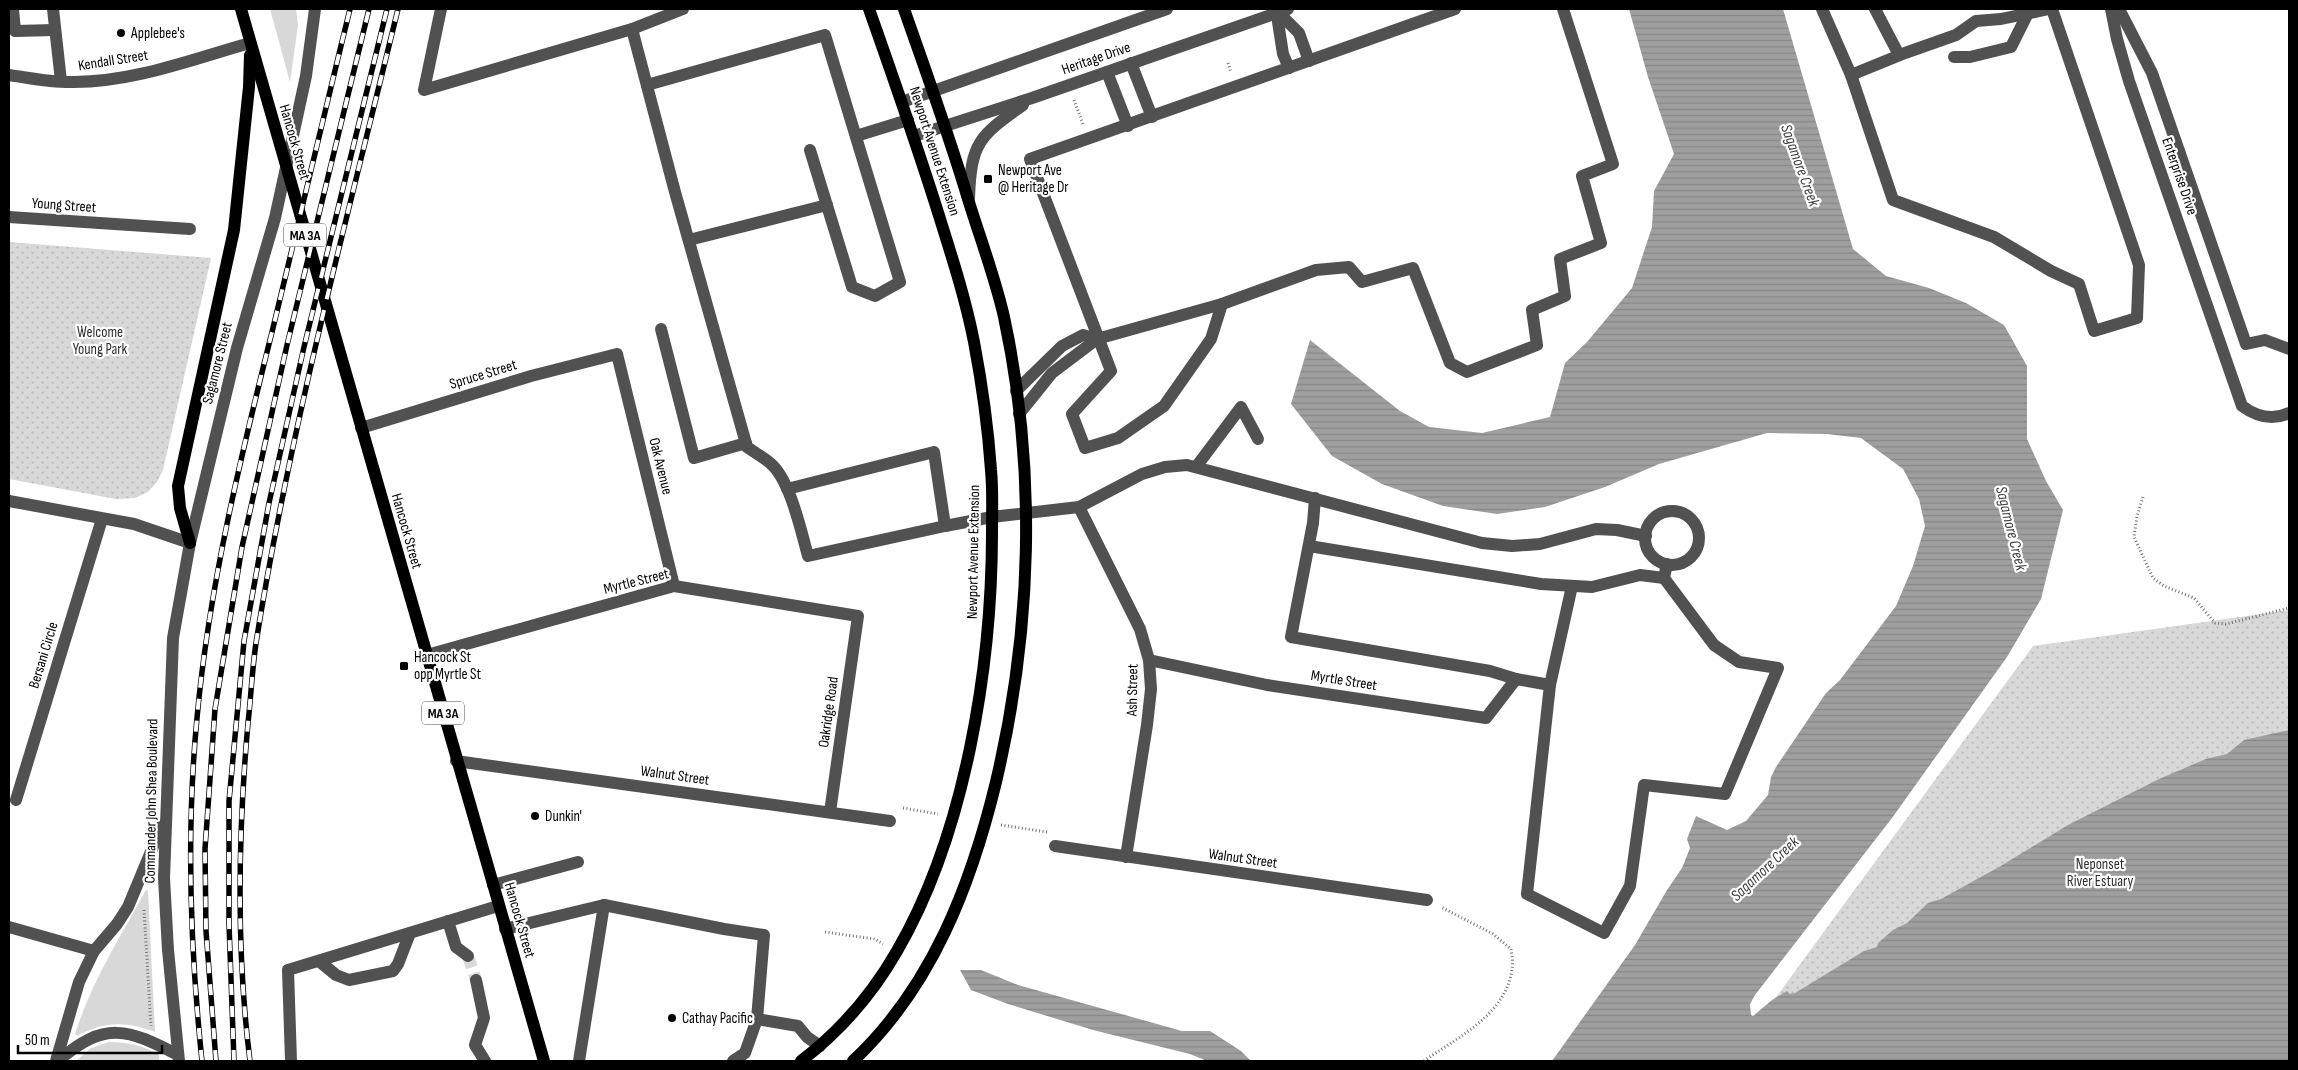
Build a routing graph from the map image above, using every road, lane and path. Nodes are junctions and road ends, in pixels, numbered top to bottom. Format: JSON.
{"nodes":[{"id":1,"x":13,"y":9,"type":"edge"},
{"id":2,"x":52,"y":9,"type":"edge"},
{"id":3,"x":240,"y":9,"type":"edge"},
{"id":4,"x":315,"y":9,"type":"edge"},
{"id":5,"x":441,"y":9,"type":"edge"},
{"id":6,"x":683,"y":9,"type":"edge"},
{"id":7,"x":869,"y":9,"type":"edge"},
{"id":8,"x":904,"y":9,"type":"edge"},
{"id":9,"x":1167,"y":9,"type":"edge"},
{"id":10,"x":1563,"y":9,"type":"edge"},
{"id":11,"x":1822,"y":9,"type":"edge"},
{"id":12,"x":1876,"y":9,"type":"edge"},
{"id":13,"x":2050,"y":9,"type":"edge"},
{"id":14,"x":2111,"y":9,"type":"edge"},
{"id":15,"x":2119,"y":9,"type":"edge"},
{"id":16,"x":1281,"y":10,"type":"edge"},
{"id":17,"x":1450,"y":10,"type":"edge"},
{"id":18,"x":2028,"y":13,"type":"junction"},
{"id":19,"x":632,"y":29,"type":"junction"},
{"id":20,"x":55,"y":30,"type":"junction"},
{"id":21,"x":250,"y":42,"type":"junction"},
{"id":22,"x":1899,"y":55,"type":"junction"},
{"id":23,"x":1954,"y":57,"type":"dead end"},
{"id":24,"x":1309,"y":61,"type":"junction"},
{"id":25,"x":1131,"y":63,"type":"junction"},
{"id":26,"x":1288,"y":68,"type":"junction"},
{"id":27,"x":1107,"y":72,"type":"junction"},
{"id":28,"x":9,"y":75,"type":"edge"},
{"id":29,"x":1851,"y":75,"type":"junction"},
{"id":30,"x":61,"y":81,"type":"junction"},
{"id":31,"x":647,"y":85,"type":"junction"},
{"id":32,"x":932,"y":92,"type":"junction"},
{"id":33,"x":1032,"y":98,"type":"junction"},
{"id":34,"x":1074,"y":99,"type":"dead end"},
{"id":35,"x":902,"y":102,"type":"junction"},
{"id":36,"x":1079,"y":113,"type":"dead end"},
{"id":37,"x":1152,"y":117,"type":"junction"},
{"id":38,"x":908,"y":120,"type":"junction"},
{"id":39,"x":946,"y":125,"type":"junction"},
{"id":40,"x":1128,"y":126,"type":"junction"},
{"id":41,"x":856,"y":136,"type":"junction"},
{"id":42,"x":914,"y":136,"type":"junction"},
{"id":43,"x":810,"y":150,"type":"dead end"},
{"id":44,"x":969,"y":200,"type":"junction"},
{"id":45,"x":827,"y":205,"type":"junction"},
{"id":46,"x":9,"y":217,"type":"edge"},
{"id":47,"x":190,"y":229,"type":"dead end"},
{"id":48,"x":689,"y":240,"type":"junction"},
{"id":49,"x":1222,"y":304,"type":"junction"},
{"id":50,"x":661,"y":328,"type":"dead end"},
{"id":51,"x":1097,"y":339,"type":"junction"},
{"id":52,"x":2289,"y":349,"type":"edge"},
{"id":53,"x":617,"y":354,"type":"joint"},
{"id":54,"x":1016,"y":391,"type":"junction"},
{"id":55,"x":2289,"y":413,"type":"edge"},
{"id":56,"x":1019,"y":414,"type":"junction"},
{"id":57,"x":361,"y":428,"type":"junction"},
{"id":58,"x":1258,"y":439,"type":"dead end"},
{"id":59,"x":746,"y":443,"type":"junction"},
{"id":60,"x":1196,"y":467,"type":"junction"},
{"id":61,"x":787,"y":489,"type":"junction"},
{"id":62,"x":2143,"y":497,"type":"dead end"},
{"id":63,"x":1315,"y":498,"type":"junction"},
{"id":64,"x":9,"y":501,"type":"edge"},
{"id":65,"x":1079,"y":507,"type":"junction"},
{"id":66,"x":1026,"y":512,"type":"junction"},
{"id":67,"x":992,"y":517,"type":"junction"},
{"id":68,"x":102,"y":519,"type":"junction"},
{"id":69,"x":945,"y":526,"type":"junction"},
{"id":70,"x":1646,"y":536,"type":"junction"},
{"id":71,"x":190,"y":543,"type":"junction"},
{"id":72,"x":1309,"y":546,"type":"junction"},
{"id":73,"x":1667,"y":564,"type":"junction"},
{"id":74,"x":1664,"y":578,"type":"junction"},
{"id":75,"x":674,"y":586,"type":"junction"},
{"id":76,"x":1572,"y":586,"type":"junction"},
{"id":77,"x":2289,"y":608,"type":"edge"},
{"id":78,"x":858,"y":616,"type":"joint"},
{"id":79,"x":427,"y":655,"type":"junction"},
{"id":80,"x":1150,"y":660,"type":"junction"},
{"id":81,"x":1516,"y":679,"type":"junction"},
{"id":82,"x":1550,"y":686,"type":"junction"},
{"id":83,"x":456,"y":761,"type":"junction"},
{"id":84,"x":16,"y":800,"type":"dead end"},
{"id":85,"x":830,"y":812,"type":"junction"},
{"id":86,"x":166,"y":815,"type":"junction"},
{"id":87,"x":890,"y":820,"type":"dead end"},
{"id":88,"x":1055,"y":846,"type":"dead end"},
{"id":89,"x":1126,"y":858,"type":"junction"},
{"id":90,"x":578,"y":862,"type":"dead end"},
{"id":91,"x":493,"y":885,"type":"junction"},
{"id":92,"x":1427,"y":900,"type":"joint"},
{"id":93,"x":604,"y":905,"type":"junction"},
{"id":94,"x":498,"y":906,"type":"junction"},
{"id":95,"x":144,"y":908,"type":"dead end"},
{"id":96,"x":448,"y":921,"type":"junction"},
{"id":97,"x":9,"y":927,"type":"edge"},
{"id":98,"x":505,"y":929,"type":"junction"},
{"id":99,"x":410,"y":932,"type":"junction"},
{"id":100,"x":825,"y":932,"type":"dead end"},
{"id":101,"x":886,"y":946,"type":"dead end"},
{"id":102,"x":94,"y":951,"type":"junction"},
{"id":103,"x":468,"y":956,"type":"tunnel mouth"},
{"id":104,"x":318,"y":961,"type":"junction"},
{"id":105,"x":476,"y":980,"type":"tunnel mouth"},
{"id":106,"x":756,"y":1019,"type":"junction"},
{"id":107,"x":151,"y":1027,"type":"dead end"},
{"id":108,"x":820,"y":1046,"type":"junction"},
{"id":109,"x":179,"y":1058,"type":"edge"},
{"id":110,"x":57,"y":1061,"type":"edge"},
{"id":111,"x":291,"y":1061,"type":"edge"},
{"id":112,"x":485,"y":1061,"type":"edge"},
{"id":113,"x":544,"y":1061,"type":"edge"},
{"id":114,"x":579,"y":1061,"type":"edge"},
{"id":115,"x":733,"y":1061,"type":"edge"},
{"id":116,"x":801,"y":1061,"type":"edge"},
{"id":117,"x":853,"y":1061,"type":"edge"},
{"id":118,"x":1424,"y":1061,"type":"edge"}],
"edges":[{"from":1,"to":20,"type":"street"},
{"from":2,"to":20,"type":"street"},
{"from":3,"to":21,"type":"main road","name":"Hancock Street","number":"MA 3A"},
{"from":4,"to":71,"type":"street","name":"Sagamore Street"},
{"from":5,"to":19,"type":"street"},
{"from":6,"to":19,"type":"street"},
{"from":7,"to":35,"type":"main road","name":"Newport Avenue Extension"},
{"from":8,"to":32,"type":"main road","name":"Newport Avenue Extension"},
{"from":9,"to":32,"type":"street","name":"Heritage Drive"},
{"from":10,"to":49,"type":"street"},
{"from":11,"to":29,"type":"street"},
{"from":12,"to":22,"type":"street"},
{"from":13,"to":18,"type":"street"},
{"from":13,"to":29,"type":"street"},
{"from":14,"to":55,"type":"street","name":"Enterprise Drive"},
{"from":15,"to":52,"type":"street","name":"Enterprise Drive"},
{"from":16,"to":24,"type":"street"},
{"from":16,"to":25,"type":"street","name":"Heritage Drive"},
{"from":16,"to":26,"type":"street"},
{"from":17,"to":24,"type":"street"},
{"from":18,"to":22,"type":"street"},
{"from":18,"to":23,"type":"street"},
{"from":19,"to":31,"type":"street"},
{"from":20,"to":30,"type":"street"},
{"from":21,"to":30,"type":"street","name":"Kendall Street"},
{"from":21,"to":57,"type":"main road","name":"Hancock Street","number":"MA 3A"},
{"from":21,"to":71,"type":"main road"},
{"from":22,"to":29,"type":"street"},
{"from":24,"to":26,"type":"street"},
{"from":25,"to":27,"type":"street","name":"Heritage Drive"},
{"from":25,"to":37,"type":"street"},
{"from":26,"to":37,"type":"street"},
{"from":27,"to":33,"type":"street","name":"Heritage Drive"},
{"from":27,"to":40,"type":"street"},
{"from":28,"to":30,"type":"street","name":"Kendall Street"},
{"from":31,"to":41,"type":"street"},
{"from":31,"to":48,"type":"street"},
{"from":32,"to":35,"type":"street","name":"Heritage Drive"},
{"from":32,"to":39,"type":"main road","name":"Newport Avenue Extension"},
{"from":33,"to":39,"type":"street","name":"Heritage Drive"},
{"from":33,"to":44,"type":"street"},
{"from":34,"to":36,"type":"path"},
{"from":35,"to":38,"type":"main road","name":"Newport Avenue Extension"},
{"from":37,"to":40,"type":"street"},
{"from":38,"to":41,"type":"street"},
{"from":38,"to":42,"type":"main road","name":"Newport Avenue Extension"},
{"from":39,"to":42,"type":"street","name":"Heritage Drive"},
{"from":39,"to":44,"type":"main road","name":"Newport Avenue Extension"},
{"from":40,"to":51,"type":"street"},
{"from":41,"to":45,"type":"street"},
{"from":42,"to":67,"type":"main road","name":"Newport Avenue Extension"},
{"from":43,"to":45,"type":"street"},
{"from":44,"to":54,"type":"main road","name":"Newport Avenue Extension"},
{"from":45,"to":48,"type":"street"},
{"from":46,"to":47,"type":"street","name":"Young Street"},
{"from":48,"to":59,"type":"street"},
{"from":49,"to":51,"type":"street"},
{"from":49,"to":51,"type":"street"},
{"from":50,"to":59,"type":"street"},
{"from":51,"to":54,"type":"street"},
{"from":51,"to":56,"type":"street"},
{"from":53,"to":57,"type":"street","name":"Spruce Street"},
{"from":53,"to":75,"type":"street","name":"Oak Avenue"},
{"from":54,"to":56,"type":"main road","name":"Newport Avenue Extension"},
{"from":56,"to":66,"type":"main road","name":"Newport Avenue Extension"},
{"from":57,"to":79,"type":"main road","name":"Hancock Street","number":"MA 3A"},
{"from":58,"to":60,"type":"street"},
{"from":59,"to":61,"type":"street"},
{"from":60,"to":63,"type":"street"},
{"from":60,"to":65,"type":"street"},
{"from":61,"to":69,"type":"street"},
{"from":61,"to":69,"type":"street"},
{"from":62,"to":77,"type":"path"},
{"from":63,"to":70,"type":"street"},
{"from":63,"to":72,"type":"street"},
{"from":64,"to":68,"type":"street"},
{"from":65,"to":66,"type":"street"},
{"from":65,"to":80,"type":"street","name":"Ash Street"},
{"from":66,"to":67,"type":"street"},
{"from":66,"to":117,"type":"main road","name":"Newport Avenue Extension"},
{"from":67,"to":69,"type":"street"},
{"from":67,"to":108,"type":"main road","name":"Newport Avenue Extension"},
{"from":68,"to":71,"type":"street"},
{"from":68,"to":84,"type":"street","name":"Bersani Circle"},
{"from":70,"to":73,"type":"street"},
{"from":70,"to":73,"type":"street"},
{"from":71,"to":86,"type":"street","name":"Commander John Shea Boulevard"},
{"from":72,"to":76,"type":"street"},
{"from":72,"to":81,"type":"street"},
{"from":73,"to":74,"type":"street"},
{"from":74,"to":76,"type":"street"},
{"from":74,"to":82,"type":"street"},
{"from":75,"to":78,"type":"street","name":"Myrtle Street"},
{"from":75,"to":79,"type":"street","name":"Myrtle Street"},
{"from":76,"to":82,"type":"street"},
{"from":78,"to":85,"type":"street","name":"Oakridge Road"},
{"from":79,"to":83,"type":"main road","name":"Hancock Street","number":"MA 3A"},
{"from":80,"to":81,"type":"street","name":"Myrtle Street"},
{"from":80,"to":89,"type":"street","name":"Ash Street"},
{"from":81,"to":82,"type":"street"},
{"from":83,"to":85,"type":"street","name":"Walnut Street"},
{"from":83,"to":91,"type":"main road","name":"Hancock Street","number":"MA 3A"},
{"from":85,"to":87,"type":"street","name":"Walnut Street"},
{"from":86,"to":102,"type":"street"},
{"from":86,"to":109,"type":"street","name":"Commander John Shea Boulevard"},
{"from":88,"to":89,"type":"street","name":"Walnut Street"},
{"from":89,"to":92,"type":"street","name":"Walnut Street"},
{"from":90,"to":91,"type":"street"},
{"from":91,"to":94,"type":"main road","name":"Hancock Street","number":"MA 3A"},
{"from":92,"to":118,"type":"path"},
{"from":93,"to":98,"type":"street"},
{"from":93,"to":106,"type":"street"},
{"from":93,"to":114,"type":"street"},
{"from":94,"to":96,"type":"street"},
{"from":94,"to":98,"type":"main road","name":"Hancock Street","number":"MA 3A"},
{"from":95,"to":107,"type":"path"},
{"from":96,"to":99,"type":"street"},
{"from":96,"to":103,"type":"street"},
{"from":97,"to":102,"type":"street"},
{"from":98,"to":113,"type":"main road","name":"Hancock Street","number":"MA 3A"},
{"from":99,"to":104,"type":"street"},
{"from":99,"to":104,"type":"street"},
{"from":100,"to":101,"type":"path"},
{"from":102,"to":110,"type":"street"},
{"from":104,"to":111,"type":"street"},
{"from":105,"to":112,"type":"street"},
{"from":106,"to":108,"type":"street"},
{"from":106,"to":115,"type":"street"},
{"from":108,"to":116,"type":"main road","name":"Newport Avenue Extension"},
{"from":109,"to":110,"type":"street"}]}
